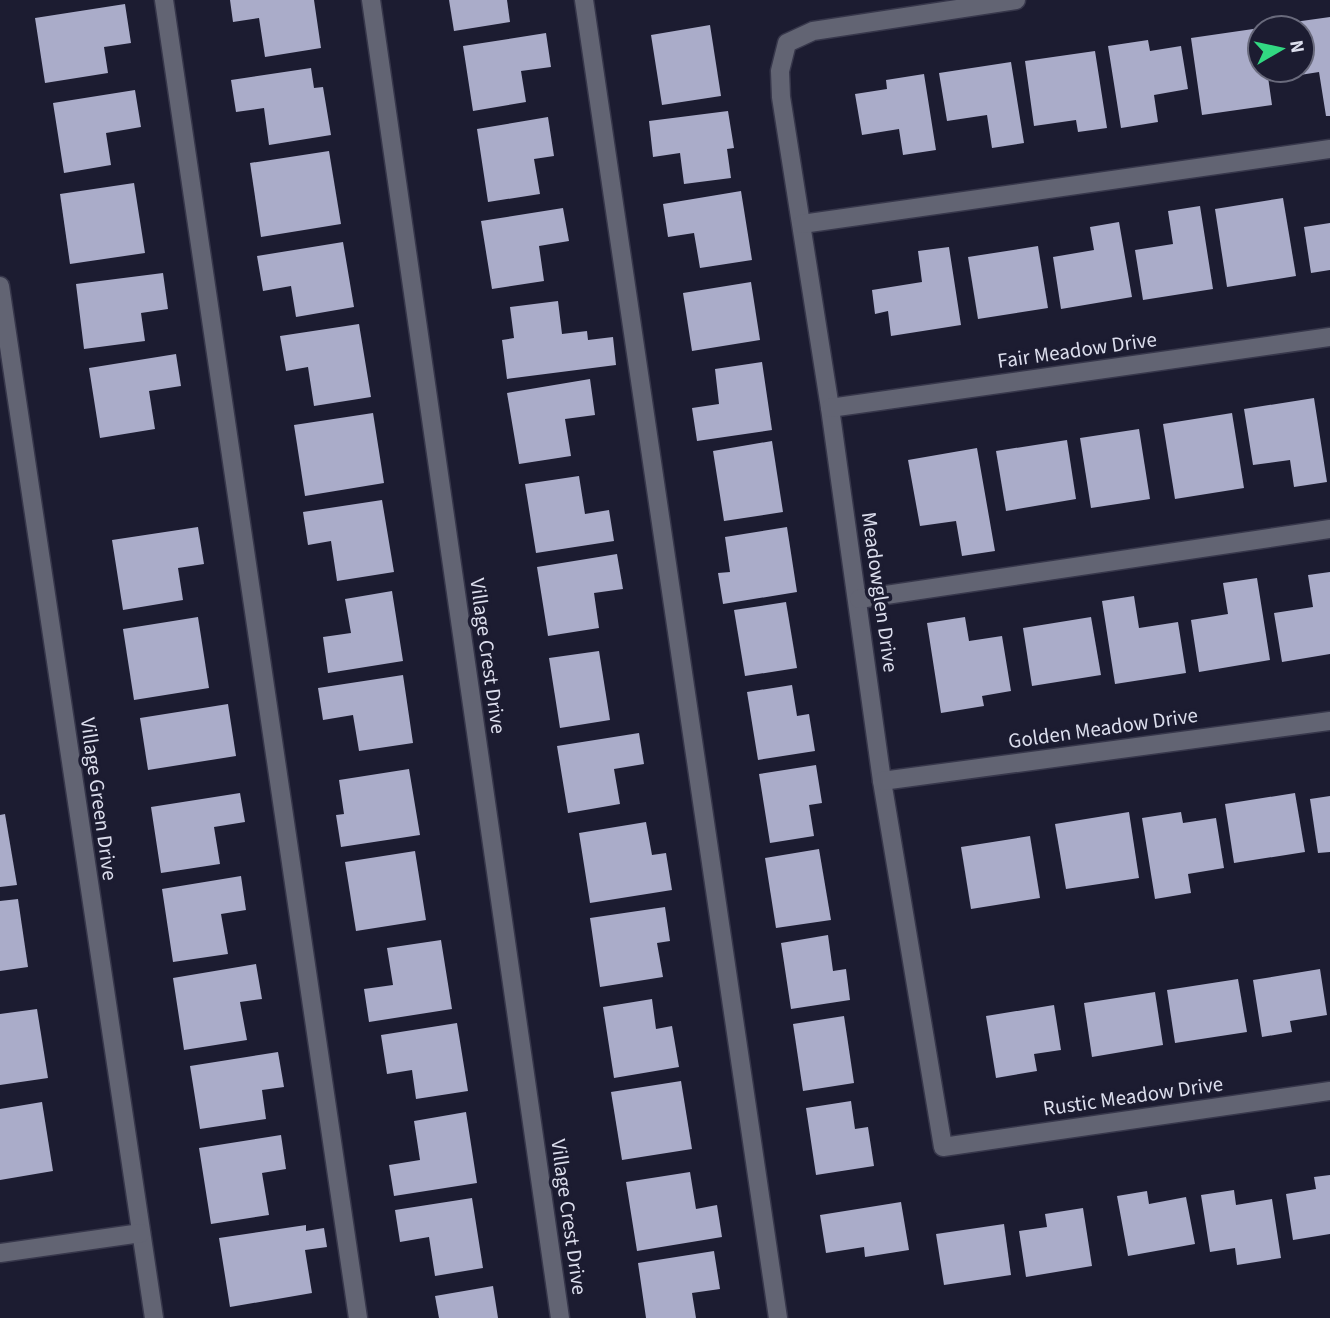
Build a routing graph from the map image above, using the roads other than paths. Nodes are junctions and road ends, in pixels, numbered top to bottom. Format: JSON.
{"nodes":[{"id":1,"x":164,"y":0,"type":"edge"},
{"id":2,"x":371,"y":0,"type":"edge"},
{"id":3,"x":584,"y":0,"type":"edge"},
{"id":4,"x":1016,"y":0,"type":"edge"},
{"id":5,"x":1330,"y":149,"type":"edge"},
{"id":6,"x":802,"y":224,"type":"junction"},
{"id":7,"x":0,"y":286,"type":"edge"},
{"id":8,"x":1330,"y":337,"type":"edge"},
{"id":9,"x":830,"y":408,"type":"junction"},
{"id":10,"x":1330,"y":529,"type":"edge"},
{"id":11,"x":859,"y":599,"type":"junction"},
{"id":12,"x":1330,"y":721,"type":"edge"},
{"id":13,"x":882,"y":781,"type":"junction"},
{"id":14,"x":1330,"y":1091,"type":"edge"},
{"id":15,"x":943,"y":1147,"type":"joint"},
{"id":16,"x":141,"y":1233,"type":"junction"},
{"id":17,"x":0,"y":1253,"type":"edge"},
{"id":18,"x":154,"y":1318,"type":"edge"},
{"id":19,"x":358,"y":1318,"type":"edge"},
{"id":20,"x":560,"y":1318,"type":"edge"},
{"id":21,"x":778,"y":1318,"type":"edge"}],
"edges":[{"from":1,"to":19,"type":"street"},
{"from":2,"to":20,"type":"street","name":"Village Crest Drive"},
{"from":3,"to":21,"type":"street"},
{"from":4,"to":6,"type":"street","name":"Meadowglen Drive"},
{"from":5,"to":6,"type":"street"},
{"from":6,"to":9,"type":"street","name":"Meadowglen Drive"},
{"from":7,"to":16,"type":"street","name":"Village Green Drive"},
{"from":8,"to":9,"type":"street","name":"Fair Meadow Drive"},
{"from":9,"to":11,"type":"street","name":"Meadowglen Drive"},
{"from":10,"to":11,"type":"street"},
{"from":11,"to":13,"type":"street","name":"Meadowglen Drive"},
{"from":12,"to":13,"type":"street","name":"Golden Meadow Drive"},
{"from":13,"to":15,"type":"street","name":"Meadowglen Drive"},
{"from":14,"to":15,"type":"street","name":"Rustic Meadow Drive"},
{"from":16,"to":17,"type":"street"},
{"from":16,"to":18,"type":"street","name":"Village Green Drive"}]}
